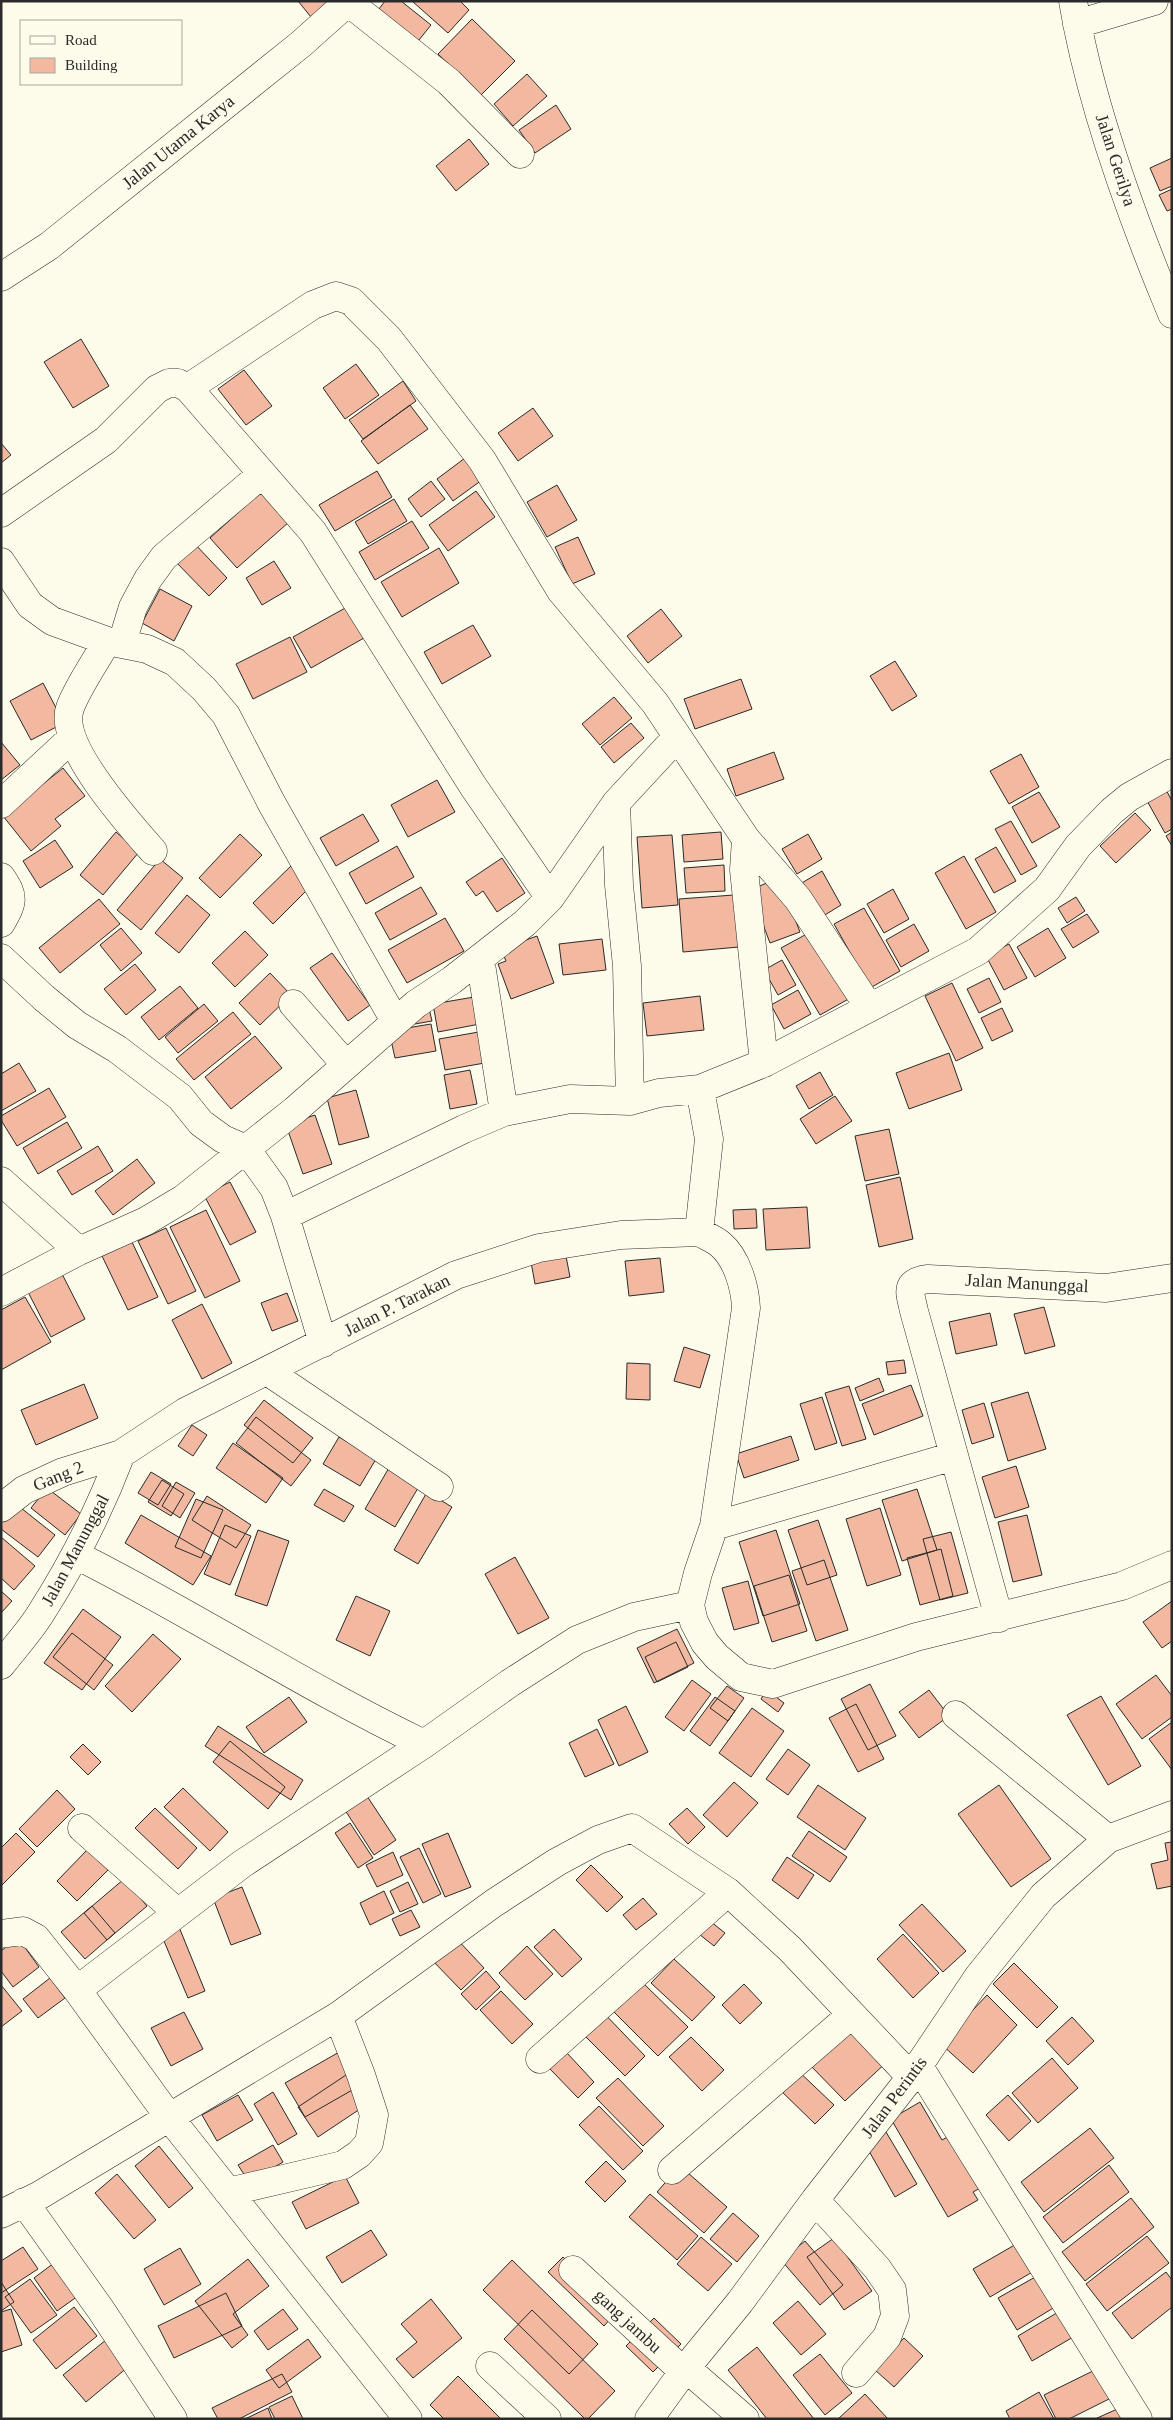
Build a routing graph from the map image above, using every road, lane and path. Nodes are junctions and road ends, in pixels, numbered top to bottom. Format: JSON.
{"nodes":[{"id":1,"x":1154,"y":1,"type":"edge"},
{"id":2,"x":348,"y":2,"type":"edge"},
{"id":3,"x":1075,"y":13,"type":"edge"},
{"id":4,"x":520,"y":154,"type":"dead end"},
{"id":5,"x":1,"y":277,"type":"edge"},
{"id":6,"x":1172,"y":314,"type":"edge"},
{"id":7,"x":188,"y":388,"type":"junction"},
{"id":8,"x":262,"y":474,"type":"junction"},
{"id":9,"x":1,"y":513,"type":"edge"},
{"id":10,"x":1,"y":562,"type":"edge"},
{"id":11,"x":114,"y":642,"type":"junction"},
{"id":12,"x":677,"y":737,"type":"junction"},
{"id":13,"x":72,"y":738,"type":"junction"},
{"id":14,"x":1172,"y":773,"type":"edge"},
{"id":15,"x":616,"y":803,"type":"junction"},
{"id":16,"x":1,"y":804,"type":"edge"},
{"id":17,"x":746,"y":840,"type":"junction"},
{"id":18,"x":152,"y":851,"type":"dead end"},
{"id":19,"x":1,"y":877,"type":"edge"},
{"id":20,"x":550,"y":898,"type":"junction"},
{"id":21,"x":1,"y":923,"type":"edge"},
{"id":22,"x":1,"y":958,"type":"edge"},
{"id":23,"x":480,"y":958,"type":"junction"},
{"id":24,"x":292,"y":1004,"type":"dead end"},
{"id":25,"x":869,"y":1007,"type":"junction"},
{"id":26,"x":396,"y":1021,"type":"junction"},
{"id":27,"x":764,"y":1063,"type":"junction"},
{"id":28,"x":346,"y":1065,"type":"junction"},
{"id":29,"x":700,"y":1089,"type":"junction"},
{"id":30,"x":630,"y":1101,"type":"junction"},
{"id":31,"x":504,"y":1112,"type":"junction"},
{"id":32,"x":246,"y":1148,"type":"junction"},
{"id":33,"x":1,"y":1181,"type":"edge"},
{"id":34,"x":285,"y":1216,"type":"junction"},
{"id":35,"x":699,"y":1232,"type":"junction"},
{"id":36,"x":79,"y":1251,"type":"junction"},
{"id":37,"x":1172,"y":1278,"type":"edge"},
{"id":38,"x":1,"y":1292,"type":"edge"},
{"id":39,"x":323,"y":1343,"type":"junction"},
{"id":40,"x":267,"y":1371,"type":"junction"},
{"id":41,"x":120,"y":1454,"type":"junction"},
{"id":42,"x":954,"y":1456,"type":"junction"},
{"id":43,"x":439,"y":1487,"type":"dead end"},
{"id":44,"x":1,"y":1508,"type":"edge"},
{"id":45,"x":714,"y":1526,"type":"junction"},
{"id":46,"x":76,"y":1555,"type":"junction"},
{"id":47,"x":1172,"y":1565,"type":"edge"},
{"id":48,"x":690,"y":1605,"type":"junction"},
{"id":49,"x":999,"y":1618,"type":"junction"},
{"id":50,"x":1,"y":1664,"type":"edge"},
{"id":51,"x":956,"y":1715,"type":"dead end"},
{"id":52,"x":424,"y":1744,"type":"junction"},
{"id":53,"x":1172,"y":1815,"type":"edge"},
{"id":54,"x":82,"y":1828,"type":"dead end"},
{"id":55,"x":1108,"y":1840,"type":"junction"},
{"id":56,"x":728,"y":1892,"type":"junction"},
{"id":57,"x":178,"y":1913,"type":"junction"},
{"id":58,"x":1,"y":1934,"type":"edge"},
{"id":59,"x":77,"y":1990,"type":"junction"},
{"id":60,"x":851,"y":2015,"type":"junction"},
{"id":61,"x":338,"y":2016,"type":"junction"},
{"id":62,"x":540,"y":2059,"type":"dead end"},
{"id":63,"x":914,"y":2071,"type":"junction"},
{"id":64,"x":169,"y":2118,"type":"junction"},
{"id":65,"x":672,"y":2170,"type":"dead end"},
{"id":66,"x":228,"y":2192,"type":"junction"},
{"id":67,"x":815,"y":2200,"type":"junction"},
{"id":68,"x":12,"y":2208,"type":"edge"},
{"id":69,"x":573,"y":2270,"type":"dead end"},
{"id":70,"x":490,"y":2366,"type":"dead end"},
{"id":71,"x":685,"y":2370,"type":"junction"},
{"id":72,"x":856,"y":2373,"type":"dead end"},
{"id":73,"x":403,"y":2417,"type":"edge"},
{"id":74,"x":173,"y":2419,"type":"edge"},
{"id":75,"x":547,"y":2419,"type":"edge"},
{"id":76,"x":649,"y":2419,"type":"edge"},
{"id":77,"x":744,"y":2419,"type":"edge"},
{"id":78,"x":1138,"y":2419,"type":"edge"}],
"edges":[{"from":1,"to":3,"type":"street"},
{"from":2,"to":4,"type":"street"},
{"from":2,"to":5,"type":"street","name":"Jalan Utama Karya"},
{"from":3,"to":6,"type":"street","name":"Jalan Gerilya"},
{"from":7,"to":8,"type":"street"},
{"from":7,"to":9,"type":"street"},
{"from":7,"to":12,"type":"street"},
{"from":8,"to":11,"type":"street"},
{"from":8,"to":20,"type":"street"},
{"from":10,"to":11,"type":"street"},
{"from":11,"to":13,"type":"street"},
{"from":11,"to":26,"type":"street"},
{"from":12,"to":15,"type":"street"},
{"from":12,"to":17,"type":"street"},
{"from":13,"to":16,"type":"street"},
{"from":13,"to":18,"type":"street"},
{"from":14,"to":25,"type":"street"},
{"from":15,"to":20,"type":"street"},
{"from":15,"to":30,"type":"street"},
{"from":17,"to":25,"type":"street"},
{"from":17,"to":27,"type":"street"},
{"from":19,"to":21,"type":"street"},
{"from":20,"to":23,"type":"street"},
{"from":22,"to":32,"type":"street"},
{"from":23,"to":26,"type":"street"},
{"from":23,"to":31,"type":"street"},
{"from":24,"to":28,"type":"street"},
{"from":25,"to":27,"type":"street"},
{"from":26,"to":28,"type":"street"},
{"from":27,"to":29,"type":"street"},
{"from":28,"to":32,"type":"street"},
{"from":29,"to":30,"type":"street"},
{"from":29,"to":35,"type":"street"},
{"from":30,"to":31,"type":"street"},
{"from":31,"to":34,"type":"street"},
{"from":32,"to":34,"type":"street"},
{"from":32,"to":36,"type":"street"},
{"from":33,"to":36,"type":"street"},
{"from":34,"to":39,"type":"street"},
{"from":35,"to":39,"type":"street","name":"Jalan P. Tarakan"},
{"from":35,"to":45,"type":"street"},
{"from":36,"to":38,"type":"street"},
{"from":37,"to":42,"type":"street","name":"Jalan Manunggal"},
{"from":39,"to":40,"type":"street","name":"Jalan P. Tarakan"},
{"from":40,"to":41,"type":"street","name":"Jalan P. Tarakan"},
{"from":40,"to":43,"type":"street"},
{"from":41,"to":44,"type":"street","name":"Gang 2"},
{"from":41,"to":46,"type":"street","name":"Jalan Manunggal"},
{"from":42,"to":45,"type":"street"},
{"from":42,"to":49,"type":"street"},
{"from":45,"to":48,"type":"street"},
{"from":46,"to":50,"type":"street","name":"Jalan Manunggal"},
{"from":46,"to":52,"type":"street"},
{"from":47,"to":49,"type":"street"},
{"from":48,"to":49,"type":"street"},
{"from":48,"to":52,"type":"street"},
{"from":51,"to":55,"type":"street"},
{"from":52,"to":57,"type":"street"},
{"from":53,"to":55,"type":"street","name":"Jalan Perintis"},
{"from":54,"to":57,"type":"street"},
{"from":55,"to":63,"type":"street","name":"Jalan Perintis"},
{"from":56,"to":60,"type":"street"},
{"from":56,"to":61,"type":"street"},
{"from":56,"to":62,"type":"street"},
{"from":57,"to":59,"type":"street"},
{"from":58,"to":59,"type":"street"},
{"from":59,"to":64,"type":"street"},
{"from":60,"to":63,"type":"street"},
{"from":60,"to":65,"type":"street"},
{"from":61,"to":64,"type":"street"},
{"from":61,"to":66,"type":"street"},
{"from":63,"to":67,"type":"street","name":"Jalan Perintis"},
{"from":63,"to":78,"type":"street"},
{"from":64,"to":66,"type":"street"},
{"from":64,"to":68,"type":"street"},
{"from":66,"to":73,"type":"street"},
{"from":67,"to":71,"type":"street","name":"Jalan Perintis"},
{"from":67,"to":72,"type":"street"},
{"from":68,"to":74,"type":"street"},
{"from":69,"to":71,"type":"street","name":"gang jambu"},
{"from":70,"to":75,"type":"street"},
{"from":71,"to":76,"type":"street","name":"Jalan Perintis"},
{"from":71,"to":77,"type":"street","name":"gang jambu"}]}
